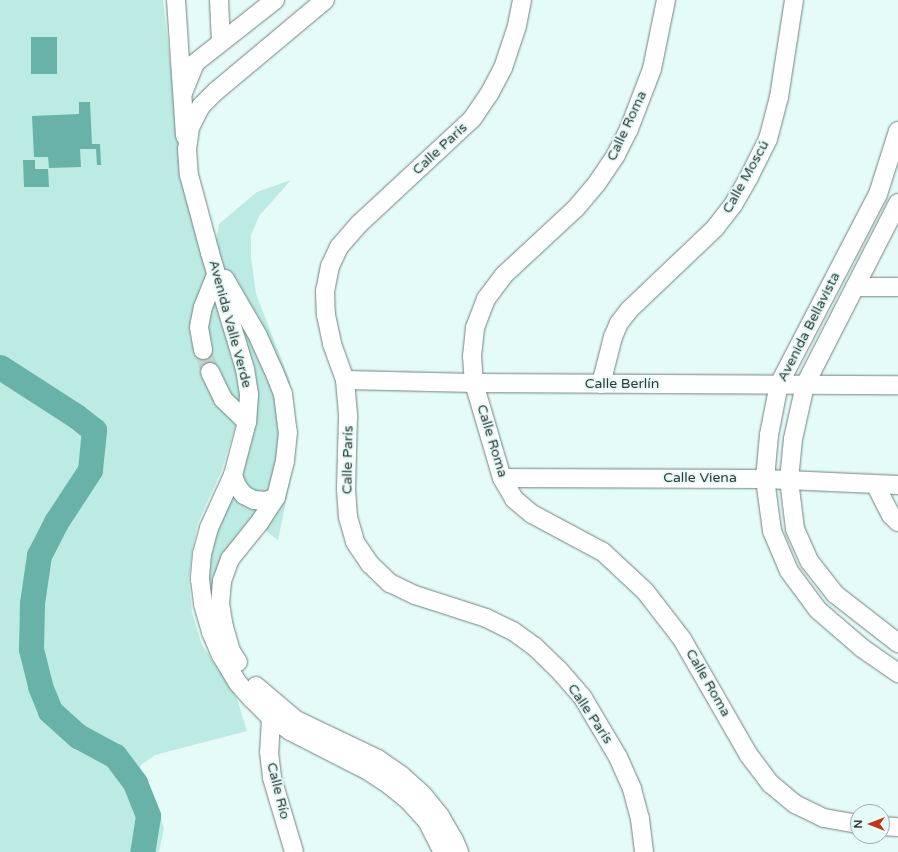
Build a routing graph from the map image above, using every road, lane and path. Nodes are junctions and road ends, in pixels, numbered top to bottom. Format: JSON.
{"nodes":[{"id":1,"x":176,"y":0,"type":"edge"},
{"id":2,"x":219,"y":0,"type":"edge"},
{"id":3,"x":275,"y":0,"type":"edge"},
{"id":4,"x":325,"y":0,"type":"edge"},
{"id":5,"x":522,"y":0,"type":"edge"},
{"id":6,"x":666,"y":0,"type":"edge"},
{"id":7,"x":794,"y":0,"type":"edge"},
{"id":8,"x":221,"y":42,"type":"junction"},
{"id":9,"x":181,"y":96,"type":"junction"},
{"id":10,"x":898,"y":131,"type":"edge"},
{"id":11,"x":187,"y":149,"type":"junction"},
{"id":12,"x":878,"y":194,"type":"junction"},
{"id":13,"x":898,"y":194,"type":"edge"},
{"id":14,"x":898,"y":203,"type":"edge"},
{"id":15,"x":210,"y":253,"type":"junction"},
{"id":16,"x":216,"y":274,"type":"junction"},
{"id":17,"x":855,"y":287,"type":"junction"},
{"id":18,"x":898,"y":288,"type":"edge"},
{"id":19,"x":203,"y":350,"type":"tunnel mouth"},
{"id":20,"x":210,"y":372,"type":"tunnel mouth"},
{"id":21,"x":345,"y":380,"type":"junction"},
{"id":22,"x":474,"y":383,"type":"junction"},
{"id":23,"x":601,"y":384,"type":"junction"},
{"id":24,"x":779,"y":384,"type":"junction"},
{"id":25,"x":805,"y":385,"type":"junction"},
{"id":26,"x":898,"y":385,"type":"edge"},
{"id":27,"x":247,"y":422,"type":"junction"},
{"id":28,"x":233,"y":475,"type":"junction"},
{"id":29,"x":502,"y":478,"type":"junction"},
{"id":30,"x":765,"y":479,"type":"junction"},
{"id":31,"x":789,"y":480,"type":"junction"},
{"id":32,"x":875,"y":484,"type":"junction"},
{"id":33,"x":898,"y":485,"type":"edge"},
{"id":34,"x":276,"y":497,"type":"junction"},
{"id":35,"x":898,"y":522,"type":"edge"},
{"id":36,"x":898,"y":643,"type":"edge"},
{"id":37,"x":898,"y":673,"type":"edge"},
{"id":38,"x":274,"y":712,"type":"junction"},
{"id":39,"x":850,"y":823,"type":"edge"},
{"id":40,"x":294,"y":852,"type":"edge"},
{"id":41,"x":443,"y":852,"type":"edge"},
{"id":42,"x":459,"y":852,"type":"edge"},
{"id":43,"x":644,"y":852,"type":"edge"}],
"edges":[{"from":1,"to":9,"type":"street"},
{"from":2,"to":8,"type":"street"},
{"from":3,"to":8,"type":"street"},
{"from":4,"to":11,"type":"street","name":"Avenida Valle Verde"},
{"from":5,"to":21,"type":"street","name":"Calle París"},
{"from":6,"to":22,"type":"street","name":"Calle Roma"},
{"from":7,"to":23,"type":"street","name":"Calle Moscú"},
{"from":8,"to":9,"type":"street"},
{"from":9,"to":11,"type":"street"},
{"from":10,"to":12,"type":"street","name":"Avenida Bellavista"},
{"from":11,"to":15,"type":"street","name":"Avenida Valle Verde"},
{"from":12,"to":13,"type":"street"},
{"from":12,"to":24,"type":"street","name":"Avenida Bellavista"},
{"from":14,"to":17,"type":"street","name":"Avenida Bellavista"},
{"from":15,"to":16,"type":"street","name":"Avenida Valle Verde"},
{"from":15,"to":34,"type":"street","name":"Avenida Valle Verde"},
{"from":16,"to":19,"type":"street"},
{"from":16,"to":27,"type":"street","name":"Avenida Valle Verde"},
{"from":17,"to":18,"type":"street"},
{"from":17,"to":25,"type":"street","name":"Avenida Bellavista"},
{"from":20,"to":27,"type":"street"},
{"from":21,"to":22,"type":"street","name":"Calle Berlín"},
{"from":21,"to":43,"type":"street","name":"Calle París"},
{"from":22,"to":23,"type":"street","name":"Calle Berlín"},
{"from":22,"to":29,"type":"street","name":"Calle Roma"},
{"from":23,"to":24,"type":"street","name":"Calle Berlín"},
{"from":24,"to":25,"type":"street","name":"Calle Berlín"},
{"from":24,"to":30,"type":"street","name":"Avenida Bellavista"},
{"from":25,"to":26,"type":"street","name":"Calle Berlín"},
{"from":25,"to":31,"type":"street","name":"Avenida Bellavista"},
{"from":27,"to":28,"type":"street","name":"Avenida Valle Verde"},
{"from":28,"to":34,"type":"street"},
{"from":28,"to":38,"type":"street","name":"Avenida Valle Verde"},
{"from":29,"to":30,"type":"street","name":"Calle Viena"},
{"from":29,"to":39,"type":"street","name":"Calle Roma"},
{"from":30,"to":31,"type":"street","name":"Calle Viena"},
{"from":30,"to":37,"type":"street","name":"Avenida Bellavista"},
{"from":31,"to":32,"type":"street","name":"Calle Viena"},
{"from":31,"to":36,"type":"street","name":"Avenida Bellavista"},
{"from":32,"to":33,"type":"street","name":"Calle Viena"},
{"from":32,"to":35,"type":"street"},
{"from":34,"to":38,"type":"street","name":"Avenida Valle Verde"},
{"from":38,"to":40,"type":"street","name":"Calle Río"},
{"from":38,"to":41,"type":"street","name":"Avenida Valle Verde"},
{"from":38,"to":42,"type":"street","name":"Avenida Valle Verde"}]}
